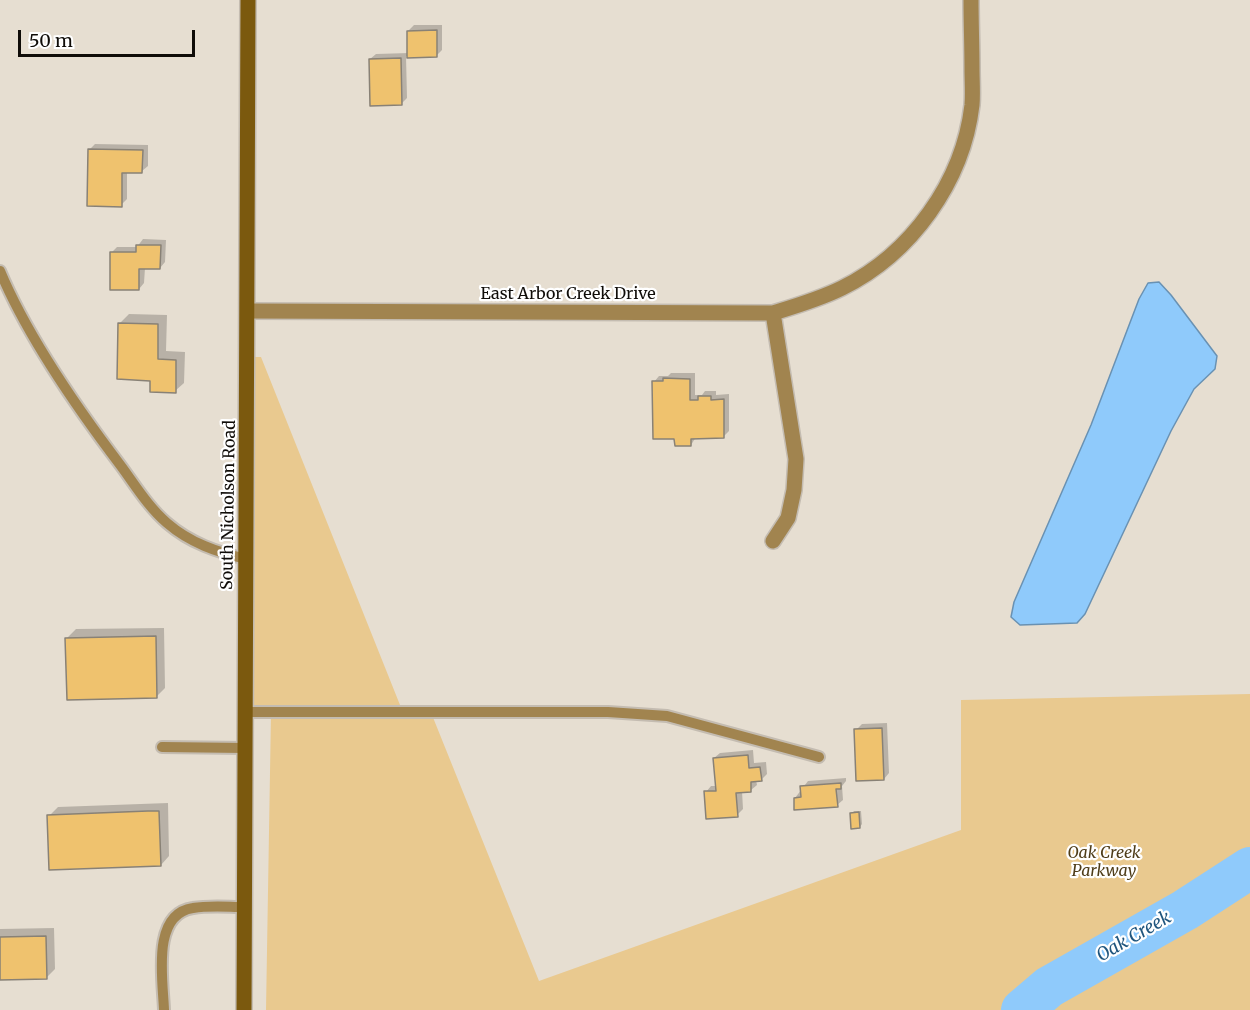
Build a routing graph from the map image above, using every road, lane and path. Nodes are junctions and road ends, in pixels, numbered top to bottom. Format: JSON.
{"nodes":[{"id":1,"x":248,"y":0,"type":"edge"},
{"id":2,"x":971,"y":0,"type":"edge"},
{"id":3,"x":0,"y":271,"type":"edge"},
{"id":4,"x":249,"y":311,"type":"junction"},
{"id":5,"x":773,"y":313,"type":"junction"},
{"id":6,"x":773,"y":541,"type":"dead end"},
{"id":7,"x":246,"y":559,"type":"junction"},
{"id":8,"x":245,"y":712,"type":"junction"},
{"id":9,"x":162,"y":747,"type":"dead end"},
{"id":10,"x":245,"y":748,"type":"junction"},
{"id":11,"x":819,"y":758,"type":"dead end"},
{"id":12,"x":245,"y":907,"type":"junction"},
{"id":13,"x":164,"y":1010,"type":"edge"},
{"id":14,"x":244,"y":1010,"type":"edge"}],
"edges":[{"from":1,"to":4,"type":"street","name":"South Nicholson Road"},
{"from":2,"to":5,"type":"street","name":"East Arbor Creek Drive"},
{"from":3,"to":7,"type":"lane"},
{"from":4,"to":5,"type":"street","name":"East Arbor Creek Drive"},
{"from":4,"to":7,"type":"street","name":"South Nicholson Road"},
{"from":5,"to":6,"type":"street"},
{"from":7,"to":8,"type":"street","name":"South Nicholson Road"},
{"from":8,"to":10,"type":"street","name":"South Nicholson Road"},
{"from":8,"to":11,"type":"lane"},
{"from":9,"to":10,"type":"lane"},
{"from":10,"to":12,"type":"street","name":"South Nicholson Road"},
{"from":12,"to":13,"type":"lane"},
{"from":12,"to":14,"type":"street","name":"South Nicholson Road"}]}
